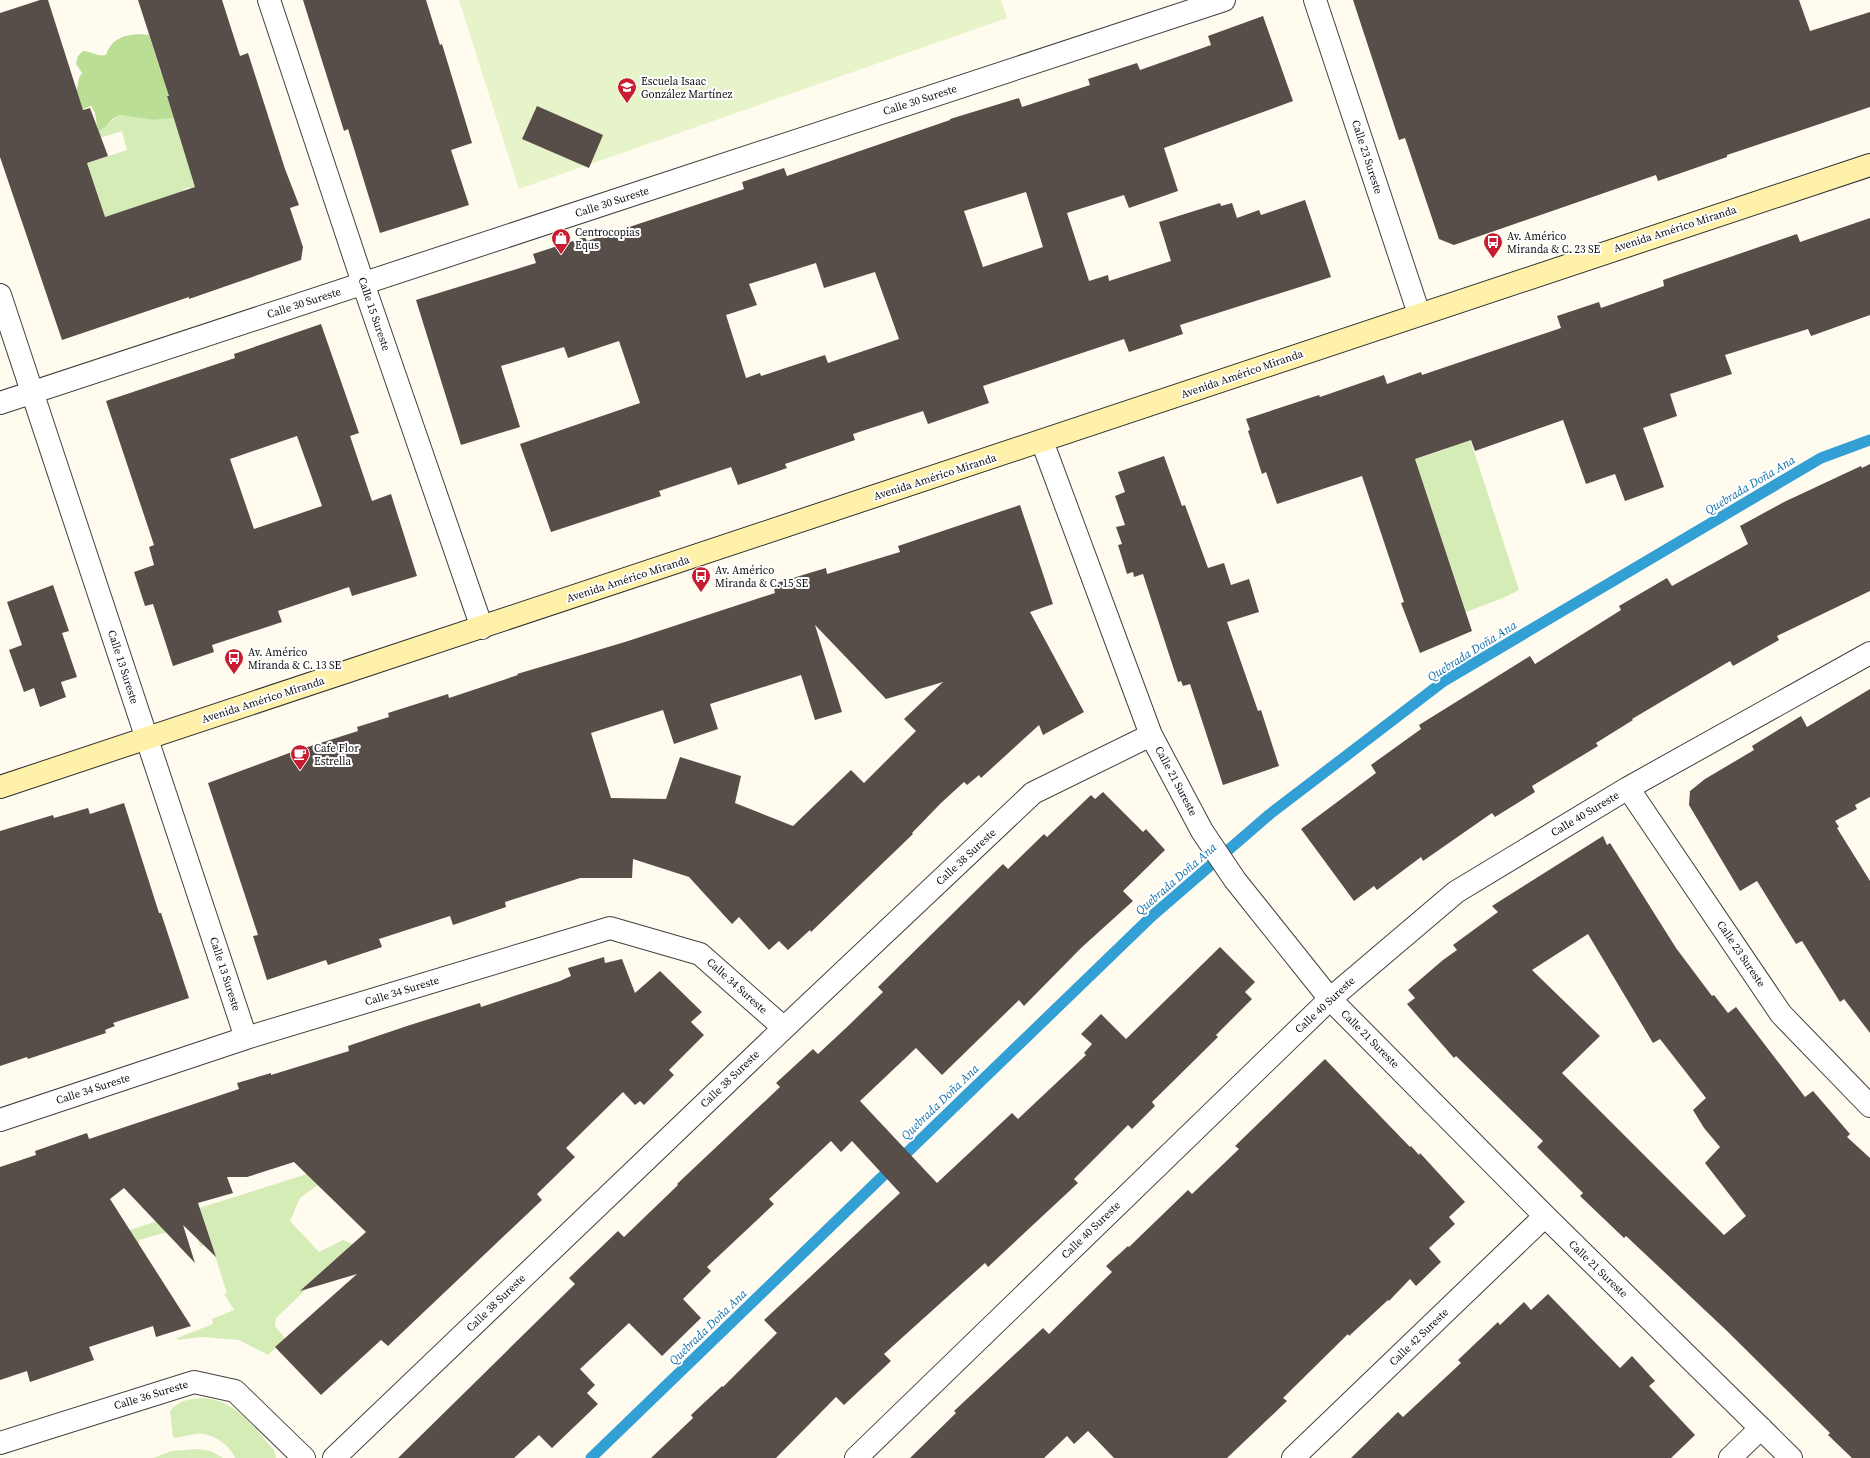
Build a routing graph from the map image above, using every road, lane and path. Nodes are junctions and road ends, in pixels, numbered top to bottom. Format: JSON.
{"nodes":[{"id":1,"x":269,"y":0,"type":"edge"},
{"id":2,"x":1224,"y":0,"type":"edge"},
{"id":3,"x":1315,"y":0,"type":"edge"},
{"id":4,"x":1870,"y":165,"type":"edge"},
{"id":5,"x":363,"y":283,"type":"junction"},
{"id":6,"x":0,"y":295,"type":"edge"},
{"id":7,"x":1419,"y":314,"type":"junction"},
{"id":8,"x":32,"y":392,"type":"junction"},
{"id":9,"x":0,"y":403,"type":"edge"},
{"id":10,"x":1042,"y":441,"type":"junction"},
{"id":11,"x":482,"y":628,"type":"junction"},
{"id":12,"x":1870,"y":653,"type":"edge"},
{"id":13,"x":1151,"y":735,"type":"junction"},
{"id":14,"x":146,"y":738,"type":"junction"},
{"id":15,"x":0,"y":787,"type":"edge"},
{"id":16,"x":1628,"y":788,"type":"junction"},
{"id":17,"x":1330,"y":999,"type":"junction"},
{"id":18,"x":784,"y":1028,"type":"junction"},
{"id":19,"x":246,"y":1038,"type":"junction"},
{"id":20,"x":1870,"y":1106,"type":"edge"},
{"id":21,"x":0,"y":1120,"type":"edge"},
{"id":22,"x":1545,"y":1216,"type":"junction"},
{"id":23,"x":1761,"y":1428,"type":"junction"},
{"id":24,"x":0,"y":1443,"type":"edge"},
{"id":25,"x":304,"y":1458,"type":"edge"},
{"id":26,"x":334,"y":1458,"type":"edge"},
{"id":27,"x":856,"y":1458,"type":"edge"},
{"id":28,"x":1292,"y":1458,"type":"edge"},
{"id":29,"x":1730,"y":1458,"type":"edge"},
{"id":30,"x":1791,"y":1458,"type":"edge"}],
"edges":[{"from":1,"to":5,"type":"street","name":"Calle 15 Sureste"},
{"from":2,"to":5,"type":"street","name":"Calle 30 Sureste"},
{"from":3,"to":7,"type":"street","name":"Calle 23 Sureste"},
{"from":4,"to":7,"type":"street","name":"Avenida Américo Miranda"},
{"from":5,"to":8,"type":"street","name":"Calle 30 Sureste"},
{"from":5,"to":11,"type":"street","name":"Calle 15 Sureste"},
{"from":6,"to":8,"type":"street","name":"Calle 13 Sureste"},
{"from":7,"to":10,"type":"street","name":"Avenida Américo Miranda"},
{"from":8,"to":9,"type":"street","name":"Calle 30 Sureste"},
{"from":8,"to":14,"type":"street","name":"Calle 13 Sureste"},
{"from":10,"to":11,"type":"street","name":"Avenida Américo Miranda"},
{"from":10,"to":13,"type":"street","name":"Calle 21 Sureste"},
{"from":11,"to":14,"type":"street","name":"Avenida Américo Miranda"},
{"from":12,"to":16,"type":"street","name":"Calle 40 Sureste"},
{"from":13,"to":17,"type":"street","name":"Calle 21 Sureste"},
{"from":13,"to":18,"type":"street","name":"Calle 38 Sureste"},
{"from":14,"to":15,"type":"street","name":"Avenida Américo Miranda"},
{"from":14,"to":19,"type":"street","name":"Calle 13 Sureste"},
{"from":16,"to":17,"type":"street","name":"Calle 40 Sureste"},
{"from":16,"to":20,"type":"street","name":"Calle 23 Sureste"},
{"from":17,"to":22,"type":"street","name":"Calle 21 Sureste"},
{"from":17,"to":27,"type":"street","name":"Calle 40 Sureste"},
{"from":18,"to":19,"type":"street","name":"Calle 34 Sureste"},
{"from":18,"to":26,"type":"street","name":"Calle 38 Sureste"},
{"from":19,"to":21,"type":"street","name":"Calle 34 Sureste"},
{"from":22,"to":23,"type":"street","name":"Calle 21 Sureste"},
{"from":22,"to":28,"type":"street","name":"Calle 42 Sureste"},
{"from":23,"to":29,"type":"street"},
{"from":23,"to":30,"type":"street","name":"Calle 21 Sureste"},
{"from":24,"to":25,"type":"street","name":"Calle 36 Sureste"}]}
